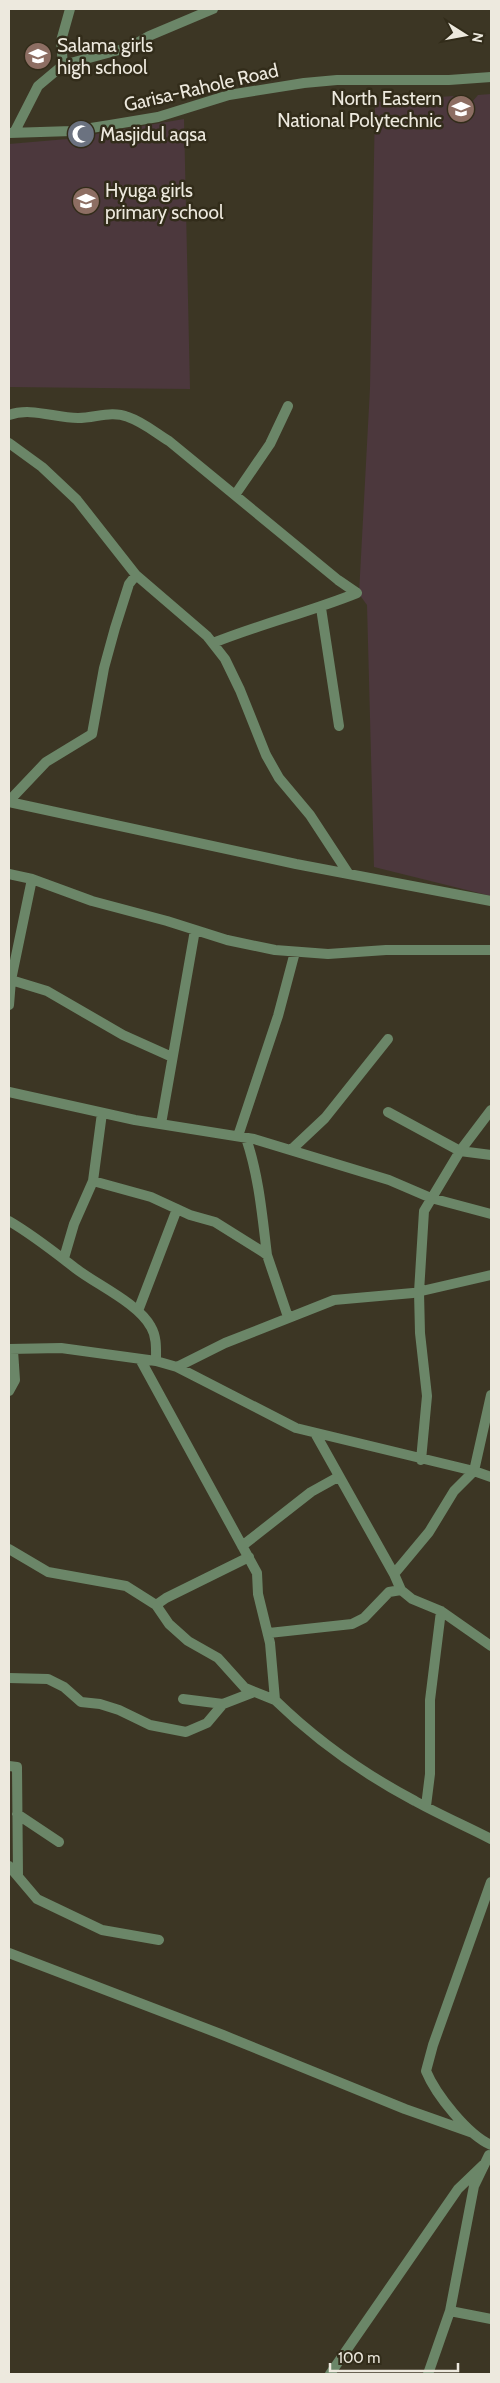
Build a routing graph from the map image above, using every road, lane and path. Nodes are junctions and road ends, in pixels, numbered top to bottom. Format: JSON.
{"nodes":[{"id":1,"x":70,"y":9,"type":"edge"},
{"id":2,"x":214,"y":9,"type":"edge"},
{"id":3,"x":63,"y":65,"type":"junction"},
{"id":4,"x":491,"y":77,"type":"edge"},
{"id":5,"x":11,"y":133,"type":"edge"},
{"id":6,"x":288,"y":406,"type":"dead end"},
{"id":7,"x":9,"y":415,"type":"edge"},
{"id":8,"x":9,"y":443,"type":"edge"},
{"id":9,"x":235,"y":495,"type":"junction"},
{"id":10,"x":136,"y":576,"type":"junction"},
{"id":11,"x":321,"y":608,"type":"junction"},
{"id":12,"x":213,"y":643,"type":"junction"},
{"id":13,"x":339,"y":726,"type":"dead end"},
{"id":14,"x":9,"y":802,"type":"edge"},
{"id":15,"x":348,"y":873,"type":"junction"},
{"id":16,"x":9,"y":874,"type":"edge"},
{"id":17,"x":32,"y":879,"type":"junction"},
{"id":18,"x":491,"y":901,"type":"edge"},
{"id":19,"x":195,"y":930,"type":"junction"},
{"id":20,"x":491,"y":950,"type":"edge"},
{"id":21,"x":295,"y":952,"type":"junction"},
{"id":22,"x":11,"y":980,"type":"junction"},
{"id":23,"x":9,"y":1004,"type":"edge"},
{"id":24,"x":388,"y":1039,"type":"dead end"},
{"id":25,"x":172,"y":1057,"type":"junction"},
{"id":26,"x":9,"y":1092,"type":"edge"},
{"id":27,"x":491,"y":1110,"type":"edge"},
{"id":28,"x":388,"y":1112,"type":"dead end"},
{"id":29,"x":102,"y":1113,"type":"junction"},
{"id":30,"x":161,"y":1124,"type":"junction"},
{"id":31,"x":242,"y":1137,"type":"junction"},
{"id":32,"x":291,"y":1150,"type":"junction"},
{"id":33,"x":460,"y":1151,"type":"junction"},
{"id":34,"x":491,"y":1155,"type":"edge"},
{"id":35,"x":93,"y":1180,"type":"junction"},
{"id":36,"x":430,"y":1198,"type":"junction"},
{"id":37,"x":177,"y":1209,"type":"junction"},
{"id":38,"x":491,"y":1214,"type":"edge"},
{"id":39,"x":9,"y":1221,"type":"edge"},
{"id":40,"x":267,"y":1255,"type":"junction"},
{"id":41,"x":64,"y":1258,"type":"junction"},
{"id":42,"x":491,"y":1275,"type":"edge"},
{"id":43,"x":419,"y":1292,"type":"junction"},
{"id":44,"x":138,"y":1311,"type":"junction"},
{"id":45,"x":288,"y":1317,"type":"junction"},
{"id":46,"x":11,"y":1350,"type":"edge"},
{"id":47,"x":140,"y":1359,"type":"junction"},
{"id":48,"x":156,"y":1361,"type":"junction"},
{"id":49,"x":177,"y":1367,"type":"junction"},
{"id":50,"x":9,"y":1391,"type":"edge"},
{"id":51,"x":491,"y":1395,"type":"edge"},
{"id":52,"x":315,"y":1434,"type":"junction"},
{"id":53,"x":421,"y":1460,"type":"junction"},
{"id":54,"x":474,"y":1471,"type":"junction"},
{"id":55,"x":338,"y":1477,"type":"junction"},
{"id":56,"x":491,"y":1477,"type":"edge"},
{"id":57,"x":242,"y":1546,"type":"junction"},
{"id":58,"x":9,"y":1549,"type":"edge"},
{"id":59,"x":250,"y":1557,"type":"junction"},
{"id":60,"x":394,"y":1574,"type":"junction"},
{"id":61,"x":401,"y":1590,"type":"junction"},
{"id":62,"x":156,"y":1606,"type":"junction"},
{"id":63,"x":441,"y":1611,"type":"junction"},
{"id":64,"x":269,"y":1633,"type":"junction"},
{"id":65,"x":491,"y":1646,"type":"edge"},
{"id":66,"x":9,"y":1678,"type":"edge"},
{"id":67,"x":254,"y":1692,"type":"junction"},
{"id":68,"x":183,"y":1699,"type":"dead end"},
{"id":69,"x":275,"y":1700,"type":"junction"},
{"id":70,"x":224,"y":1704,"type":"junction"},
{"id":71,"x":9,"y":1766,"type":"edge"},
{"id":72,"x":426,"y":1806,"type":"junction"},
{"id":73,"x":17,"y":1814,"type":"junction"},
{"id":74,"x":491,"y":1838,"type":"edge"},
{"id":75,"x":59,"y":1842,"type":"dead end"},
{"id":76,"x":9,"y":1866,"type":"edge"},
{"id":77,"x":18,"y":1875,"type":"junction"},
{"id":78,"x":491,"y":1882,"type":"edge"},
{"id":79,"x":489,"y":1893,"type":"edge"},
{"id":80,"x":159,"y":1940,"type":"dead end"},
{"id":81,"x":9,"y":1954,"type":"edge"},
{"id":82,"x":474,"y":2133,"type":"junction"},
{"id":83,"x":488,"y":2154,"type":"edge"},
{"id":84,"x":450,"y":2311,"type":"junction"},
{"id":85,"x":491,"y":2319,"type":"edge"},
{"id":86,"x":330,"y":2374,"type":"edge"},
{"id":87,"x":428,"y":2374,"type":"edge"}],
"edges":[{"from":1,"to":3,"type":"street"},
{"from":2,"to":3,"type":"street"},
{"from":3,"to":5,"type":"street"},
{"from":4,"to":5,"type":"street","name":"Garisa-Rahole Road"},
{"from":6,"to":9,"type":"street"},
{"from":7,"to":9,"type":"street"},
{"from":8,"to":10,"type":"street"},
{"from":9,"to":11,"type":"street"},
{"from":10,"to":12,"type":"street"},
{"from":10,"to":14,"type":"street"},
{"from":11,"to":12,"type":"street"},
{"from":11,"to":13,"type":"street"},
{"from":12,"to":15,"type":"street"},
{"from":14,"to":15,"type":"street"},
{"from":15,"to":18,"type":"street"},
{"from":16,"to":17,"type":"street"},
{"from":17,"to":19,"type":"street"},
{"from":17,"to":22,"type":"street"},
{"from":19,"to":21,"type":"street"},
{"from":19,"to":25,"type":"street"},
{"from":20,"to":21,"type":"street"},
{"from":21,"to":31,"type":"street"},
{"from":22,"to":23,"type":"street"},
{"from":22,"to":25,"type":"street"},
{"from":24,"to":32,"type":"street"},
{"from":25,"to":30,"type":"street"},
{"from":26,"to":29,"type":"street"},
{"from":27,"to":33,"type":"street"},
{"from":28,"to":33,"type":"street"},
{"from":29,"to":30,"type":"street"},
{"from":29,"to":35,"type":"street"},
{"from":30,"to":31,"type":"street"},
{"from":31,"to":32,"type":"street"},
{"from":31,"to":40,"type":"street"},
{"from":32,"to":36,"type":"street"},
{"from":33,"to":34,"type":"street"},
{"from":33,"to":36,"type":"street"},
{"from":35,"to":37,"type":"street"},
{"from":35,"to":41,"type":"street"},
{"from":36,"to":38,"type":"street"},
{"from":36,"to":43,"type":"street"},
{"from":37,"to":40,"type":"street"},
{"from":37,"to":44,"type":"street"},
{"from":39,"to":41,"type":"street"},
{"from":40,"to":45,"type":"street"},
{"from":41,"to":44,"type":"street"},
{"from":42,"to":43,"type":"street"},
{"from":43,"to":45,"type":"street"},
{"from":43,"to":53,"type":"street"},
{"from":44,"to":48,"type":"street"},
{"from":45,"to":49,"type":"street"},
{"from":46,"to":47,"type":"street"},
{"from":46,"to":50,"type":"street"},
{"from":47,"to":48,"type":"street"},
{"from":47,"to":57,"type":"street"},
{"from":48,"to":49,"type":"street"},
{"from":49,"to":52,"type":"street"},
{"from":51,"to":54,"type":"street"},
{"from":52,"to":53,"type":"street"},
{"from":52,"to":55,"type":"street"},
{"from":53,"to":54,"type":"street"},
{"from":54,"to":56,"type":"street"},
{"from":54,"to":60,"type":"street"},
{"from":55,"to":57,"type":"street"},
{"from":55,"to":60,"type":"street"},
{"from":57,"to":59,"type":"street"},
{"from":58,"to":62,"type":"street"},
{"from":59,"to":62,"type":"street"},
{"from":59,"to":64,"type":"street"},
{"from":60,"to":61,"type":"street"},
{"from":61,"to":63,"type":"street"},
{"from":61,"to":64,"type":"street"},
{"from":62,"to":67,"type":"street"},
{"from":63,"to":65,"type":"street"},
{"from":63,"to":72,"type":"street"},
{"from":64,"to":69,"type":"street"},
{"from":66,"to":70,"type":"street"},
{"from":67,"to":69,"type":"street"},
{"from":67,"to":70,"type":"street"},
{"from":68,"to":70,"type":"street"},
{"from":69,"to":72,"type":"street"},
{"from":71,"to":73,"type":"street"},
{"from":72,"to":74,"type":"street"},
{"from":73,"to":75,"type":"street"},
{"from":73,"to":77,"type":"street"},
{"from":76,"to":77,"type":"street"},
{"from":77,"to":80,"type":"street"},
{"from":78,"to":79,"type":"street"},
{"from":79,"to":82,"type":"street"},
{"from":81,"to":82,"type":"street"},
{"from":82,"to":83,"type":"street"},
{"from":83,"to":84,"type":"street"},
{"from":83,"to":86,"type":"street"},
{"from":84,"to":85,"type":"street"},
{"from":84,"to":87,"type":"street"}]}
